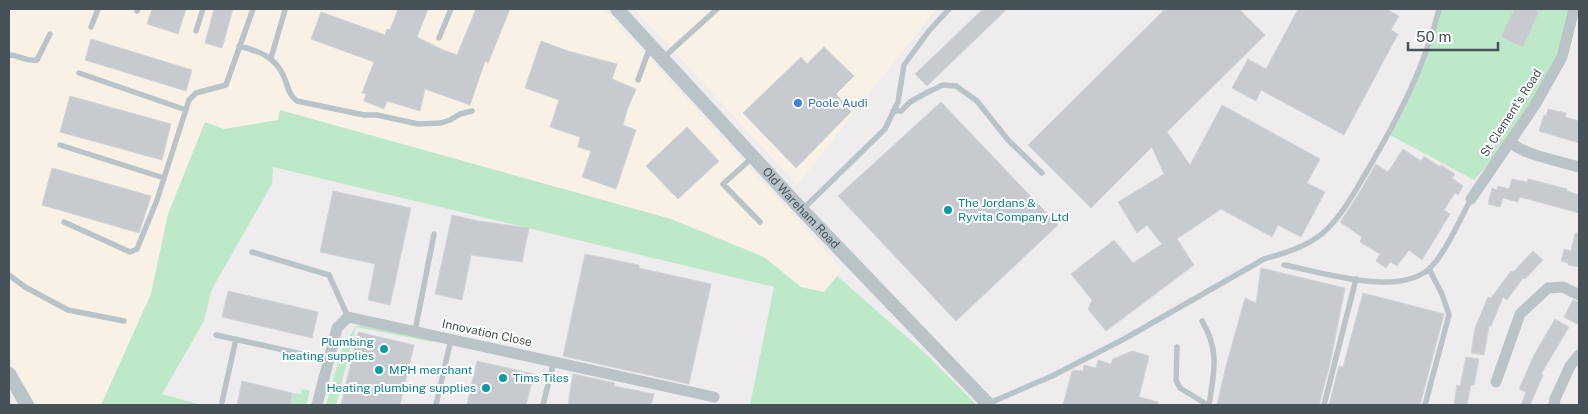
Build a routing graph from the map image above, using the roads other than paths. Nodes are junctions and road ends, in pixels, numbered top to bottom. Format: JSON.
{"nodes":[{"id":1,"x":98,"y":9,"type":"edge"},
{"id":2,"x":203,"y":9,"type":"edge"},
{"id":3,"x":253,"y":9,"type":"edge"},
{"id":4,"x":451,"y":9,"type":"edge"},
{"id":5,"x":617,"y":9,"type":"edge"},
{"id":6,"x":717,"y":9,"type":"edge"},
{"id":7,"x":949,"y":9,"type":"edge"},
{"id":8,"x":1439,"y":9,"type":"edge"},
{"id":9,"x":1574,"y":9,"type":"edge"},
{"id":10,"x":285,"y":10,"type":"dead end"},
{"id":11,"x":91,"y":27,"type":"dead end"},
{"id":12,"x":196,"y":31,"type":"dead end"},
{"id":13,"x":50,"y":34,"type":"dead end"},
{"id":14,"x":439,"y":38,"type":"dead end"},
{"id":15,"x":239,"y":46,"type":"junction"},
{"id":16,"x":651,"y":46,"type":"junction"},
{"id":17,"x":9,"y":56,"type":"edge"},
{"id":18,"x":271,"y":58,"type":"junction"},
{"id":19,"x":662,"y":59,"type":"junction"},
{"id":20,"x":79,"y":73,"type":"dead end"},
{"id":21,"x":638,"y":80,"type":"dead end"},
{"id":22,"x":186,"y":110,"type":"junction"},
{"id":23,"x":472,"y":111,"type":"dead end"},
{"id":24,"x":893,"y":112,"type":"junction"},
{"id":25,"x":1510,"y":141,"type":"junction"},
{"id":26,"x":60,"y":144,"type":"dead end"},
{"id":27,"x":753,"y":157,"type":"junction"},
{"id":28,"x":1579,"y":167,"type":"edge"},
{"id":29,"x":1042,"y":174,"type":"dead end"},
{"id":30,"x":164,"y":178,"type":"junction"},
{"id":31,"x":1470,"y":199,"type":"joint"},
{"id":32,"x":802,"y":210,"type":"junction"},
{"id":33,"x":64,"y":222,"type":"dead end"},
{"id":34,"x":760,"y":222,"type":"dead end"},
{"id":35,"x":434,"y":234,"type":"dead end"},
{"id":36,"x":252,"y":252,"type":"dead end"},
{"id":37,"x":1284,"y":264,"type":"dead end"},
{"id":38,"x":1429,"y":269,"type":"junction"},
{"id":39,"x":9,"y":275,"type":"edge"},
{"id":40,"x":1356,"y":279,"type":"junction"},
{"id":41,"x":1579,"y":295,"type":"edge"},
{"id":42,"x":348,"y":316,"type":"junction"},
{"id":43,"x":1202,"y":320,"type":"dead end"},
{"id":44,"x":124,"y":321,"type":"dead end"},
{"id":45,"x":415,"y":331,"type":"junction"},
{"id":46,"x":216,"y":335,"type":"dead end"},
{"id":47,"x":236,"y":339,"type":"junction"},
{"id":48,"x":451,"y":339,"type":"junction"},
{"id":49,"x":1176,"y":347,"type":"dead end"},
{"id":50,"x":1579,"y":355,"type":"edge"},
{"id":51,"x":329,"y":360,"type":"junction"},
{"id":52,"x":554,"y":361,"type":"junction"},
{"id":53,"x":9,"y":374,"type":"edge"},
{"id":54,"x":1496,"y":382,"type":"dead end"},
{"id":55,"x":714,"y":397,"type":"dead end"},
{"id":56,"x":222,"y":402,"type":"dead end"},
{"id":57,"x":988,"y":404,"type":"edge"},
{"id":58,"x":27,"y":405,"type":"edge"},
{"id":59,"x":317,"y":405,"type":"edge"},
{"id":60,"x":436,"y":405,"type":"edge"},
{"id":61,"x":544,"y":405,"type":"edge"},
{"id":62,"x":1209,"y":405,"type":"edge"},
{"id":63,"x":1324,"y":405,"type":"edge"},
{"id":64,"x":1426,"y":405,"type":"edge"},
{"id":65,"x":1554,"y":405,"type":"edge"}],
"edges":[{"from":1,"to":11,"type":"lane"},
{"from":2,"to":12,"type":"lane"},
{"from":3,"to":15,"type":"lane"},
{"from":4,"to":14,"type":"lane"},
{"from":5,"to":16,"type":"street","name":"Old Wareham Road"},
{"from":6,"to":19,"type":"lane"},
{"from":7,"to":24,"type":"lane"},
{"from":8,"to":57,"type":"lane"},
{"from":9,"to":25,"type":"street","name":"St Clement's Road"},
{"from":10,"to":18,"type":"lane"},
{"from":13,"to":17,"type":"lane"},
{"from":15,"to":18,"type":"lane"},
{"from":15,"to":22,"type":"lane"},
{"from":16,"to":19,"type":"street","name":"Old Wareham Road"},
{"from":16,"to":21,"type":"lane"},
{"from":18,"to":23,"type":"lane"},
{"from":19,"to":27,"type":"street","name":"Old Wareham Road"},
{"from":20,"to":22,"type":"lane"},
{"from":22,"to":30,"type":"lane"},
{"from":24,"to":29,"type":"lane"},
{"from":24,"to":32,"type":"lane"},
{"from":25,"to":28,"type":"street"},
{"from":25,"to":31,"type":"street","name":"St Clement's Road"},
{"from":26,"to":30,"type":"lane"},
{"from":27,"to":32,"type":"street","name":"Old Wareham Road"},
{"from":27,"to":34,"type":"lane"},
{"from":30,"to":33,"type":"lane"},
{"from":31,"to":38,"type":"lane"},
{"from":32,"to":57,"type":"street","name":"Old Wareham Road"},
{"from":35,"to":45,"type":"lane"},
{"from":36,"to":42,"type":"lane"},
{"from":37,"to":40,"type":"lane"},
{"from":38,"to":40,"type":"lane"},
{"from":38,"to":64,"type":"lane"},
{"from":39,"to":44,"type":"lane"},
{"from":40,"to":63,"type":"lane"},
{"from":41,"to":54,"type":"street"},
{"from":42,"to":45,"type":"street","name":"Innovation Close"},
{"from":42,"to":51,"type":"street"},
{"from":43,"to":62,"type":"lane"},
{"from":45,"to":48,"type":"street","name":"Innovation Close"},
{"from":46,"to":47,"type":"lane"},
{"from":47,"to":51,"type":"lane"},
{"from":47,"to":56,"type":"lane"},
{"from":48,"to":52,"type":"street","name":"Innovation Close"},
{"from":48,"to":60,"type":"lane"},
{"from":49,"to":62,"type":"lane"},
{"from":50,"to":65,"type":"street"},
{"from":51,"to":59,"type":"street"},
{"from":52,"to":55,"type":"street","name":"Innovation Close"},
{"from":52,"to":61,"type":"lane"},
{"from":53,"to":58,"type":"street"}]}
